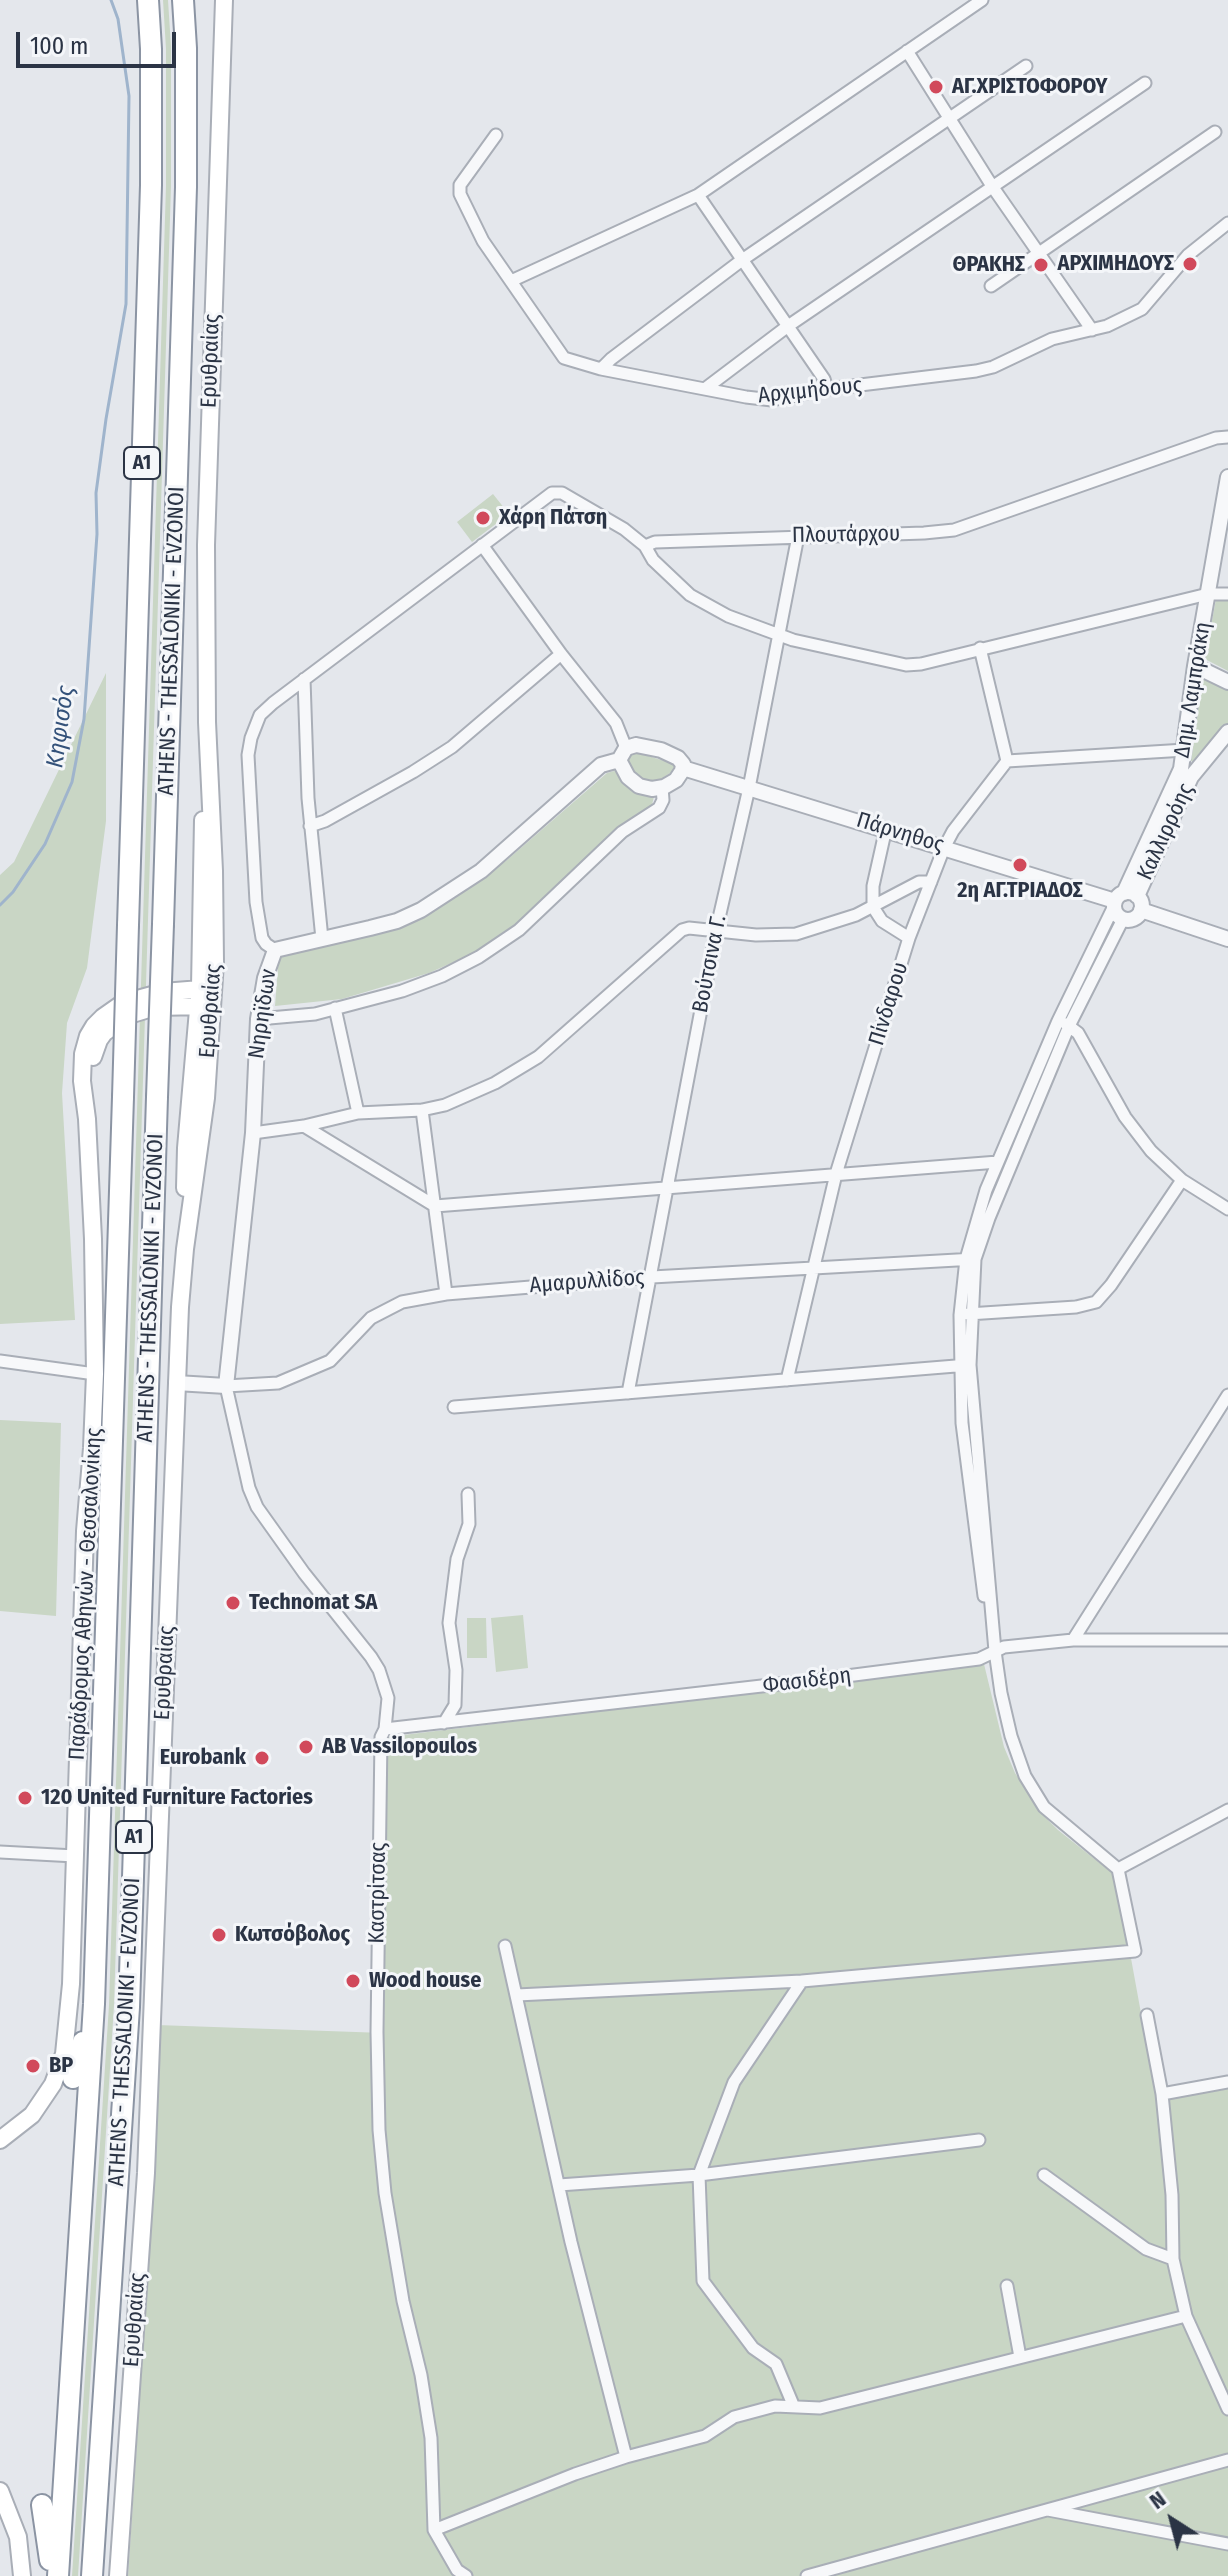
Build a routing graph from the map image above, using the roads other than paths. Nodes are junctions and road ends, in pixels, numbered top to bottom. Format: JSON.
{"nodes":[{"id":1,"x":148,"y":0,"type":"edge"},
{"id":2,"x":183,"y":0,"type":"edge"},
{"id":3,"x":224,"y":0,"type":"edge"},
{"id":4,"x":980,"y":1,"type":"edge"},
{"id":5,"x":907,"y":51,"type":"junction"},
{"id":6,"x":1026,"y":66,"type":"dead end"},
{"id":7,"x":1145,"y":83,"type":"dead end"},
{"id":8,"x":948,"y":119,"type":"junction"},
{"id":9,"x":1215,"y":132,"type":"dead end"},
{"id":10,"x":496,"y":135,"type":"dead end"},
{"id":11,"x":992,"y":186,"type":"junction"},
{"id":12,"x":698,"y":195,"type":"junction"},
{"id":13,"x":1228,"y":223,"type":"edge"},
{"id":14,"x":1040,"y":252,"type":"junction"},
{"id":15,"x":742,"y":260,"type":"junction"},
{"id":16,"x":511,"y":281,"type":"junction"},
{"id":17,"x":991,"y":286,"type":"dead end"},
{"id":18,"x":788,"y":326,"type":"junction"},
{"id":19,"x":1092,"y":330,"type":"junction"},
{"id":20,"x":601,"y":369,"type":"junction"},
{"id":21,"x":706,"y":388,"type":"junction"},
{"id":22,"x":827,"y":389,"type":"junction"},
{"id":23,"x":1228,"y":437,"type":"edge"},
{"id":24,"x":1228,"y":477,"type":"edge"},
{"id":25,"x":798,"y":536,"type":"junction"},
{"id":26,"x":482,"y":545,"type":"junction"},
{"id":27,"x":645,"y":546,"type":"junction"},
{"id":28,"x":1208,"y":594,"type":"junction"},
{"id":29,"x":1228,"y":594,"type":"edge"},
{"id":30,"x":778,"y":635,"type":"junction"},
{"id":31,"x":980,"y":648,"type":"junction"},
{"id":32,"x":561,"y":654,"type":"junction"},
{"id":33,"x":1195,"y":666,"type":"junction"},
{"id":34,"x":304,"y":679,"type":"junction"},
{"id":35,"x":1228,"y":682,"type":"edge"},
{"id":36,"x":1228,"y":732,"type":"edge"},
{"id":37,"x":1185,"y":750,"type":"junction"},
{"id":38,"x":623,"y":754,"type":"junction"},
{"id":39,"x":1007,"y":761,"type":"junction"},
{"id":40,"x":683,"y":768,"type":"junction"},
{"id":41,"x":662,"y":787,"type":"junction"},
{"id":42,"x":749,"y":788,"type":"junction"},
{"id":43,"x":310,"y":826,"type":"junction"},
{"id":44,"x":886,"y":828,"type":"junction"},
{"id":45,"x":944,"y":848,"type":"junction"},
{"id":46,"x":931,"y":882,"type":"junction"},
{"id":47,"x":1126,"y":904,"type":"junction"},
{"id":48,"x":873,"y":907,"type":"junction"},
{"id":49,"x":716,"y":931,"type":"junction"},
{"id":50,"x":909,"y":938,"type":"junction"},
{"id":51,"x":322,"y":939,"type":"junction"},
{"id":52,"x":1228,"y":939,"type":"edge"},
{"id":53,"x":275,"y":950,"type":"junction"},
{"id":54,"x":206,"y":988,"type":"junction"},
{"id":55,"x":205,"y":1006,"type":"junction"},
{"id":56,"x":335,"y":1008,"type":"junction"},
{"id":57,"x":258,"y":1019,"type":"junction"},
{"id":58,"x":1064,"y":1024,"type":"junction"},
{"id":59,"x":422,"y":1110,"type":"junction"},
{"id":60,"x":358,"y":1113,"type":"junction"},
{"id":61,"x":87,"y":1119,"type":"junction"},
{"id":62,"x":304,"y":1126,"type":"junction"},
{"id":63,"x":253,"y":1133,"type":"junction"},
{"id":64,"x":998,"y":1162,"type":"junction"},
{"id":65,"x":836,"y":1174,"type":"junction"},
{"id":66,"x":1182,"y":1180,"type":"junction"},
{"id":67,"x":666,"y":1187,"type":"junction"},
{"id":68,"x":435,"y":1206,"type":"junction"},
{"id":69,"x":1228,"y":1209,"type":"edge"},
{"id":70,"x":971,"y":1259,"type":"junction"},
{"id":71,"x":814,"y":1267,"type":"junction"},
{"id":72,"x":652,"y":1277,"type":"junction"},
{"id":73,"x":446,"y":1294,"type":"junction"},
{"id":74,"x":966,"y":1315,"type":"junction"},
{"id":75,"x":0,"y":1361,"type":"edge"},
{"id":76,"x":965,"y":1365,"type":"junction"},
{"id":77,"x":95,"y":1374,"type":"junction"},
{"id":78,"x":787,"y":1380,"type":"junction"},
{"id":79,"x":176,"y":1383,"type":"junction"},
{"id":80,"x":226,"y":1386,"type":"junction"},
{"id":81,"x":628,"y":1393,"type":"junction"},
{"id":82,"x":1228,"y":1395,"type":"edge"},
{"id":83,"x":454,"y":1407,"type":"dead end"},
{"id":84,"x":468,"y":1494,"type":"dead end"},
{"id":85,"x":1073,"y":1640,"type":"junction"},
{"id":86,"x":1228,"y":1640,"type":"edge"},
{"id":87,"x":995,"y":1651,"type":"junction"},
{"id":88,"x":444,"y":1723,"type":"junction"},
{"id":89,"x":385,"y":1729,"type":"junction"},
{"id":90,"x":1228,"y":1810,"type":"edge"},
{"id":91,"x":0,"y":1852,"type":"edge"},
{"id":92,"x":75,"y":1856,"type":"junction"},
{"id":93,"x":1118,"y":1869,"type":"junction"},
{"id":94,"x":505,"y":1946,"type":"dead end"},
{"id":95,"x":802,"y":1981,"type":"junction"},
{"id":96,"x":517,"y":1995,"type":"junction"},
{"id":97,"x":94,"y":2004,"type":"junction"},
{"id":98,"x":1147,"y":2015,"type":"dead end"},
{"id":99,"x":73,"y":2078,"type":"dead end"},
{"id":100,"x":1228,"y":2082,"type":"edge"},
{"id":101,"x":1162,"y":2094,"type":"junction"},
{"id":102,"x":0,"y":2140,"type":"edge"},
{"id":103,"x":979,"y":2140,"type":"dead end"},
{"id":104,"x":699,"y":2175,"type":"junction"},
{"id":105,"x":1044,"y":2175,"type":"dead end"},
{"id":106,"x":559,"y":2185,"type":"junction"},
{"id":107,"x":1173,"y":2259,"type":"junction"},
{"id":108,"x":1007,"y":2286,"type":"dead end"},
{"id":109,"x":1186,"y":2316,"type":"junction"},
{"id":110,"x":1020,"y":2357,"type":"junction"},
{"id":111,"x":794,"y":2407,"type":"junction"},
{"id":112,"x":1228,"y":2409,"type":"edge"},
{"id":113,"x":626,"y":2457,"type":"junction"},
{"id":114,"x":1228,"y":2460,"type":"edge"},
{"id":115,"x":0,"y":2491,"type":"edge"},
{"id":116,"x":42,"y":2505,"type":"dead end"},
{"id":117,"x":1045,"y":2510,"type":"junction"},
{"id":118,"x":434,"y":2530,"type":"junction"},
{"id":119,"x":1228,"y":2544,"type":"edge"},
{"id":120,"x":841,"y":2571,"type":"edge"},
{"id":121,"x":461,"y":2574,"type":"edge"},
{"id":122,"x":22,"y":2576,"type":"edge"},
{"id":123,"x":55,"y":2576,"type":"edge"},
{"id":124,"x":92,"y":2576,"type":"edge"},
{"id":125,"x":118,"y":2576,"type":"edge"},
{"id":126,"x":807,"y":2576,"type":"edge"}],
"edges":[{"from":1,"to":97,"type":"highway","name":"ATHENS - THESSALONIKI - EVZONOI","number":"Α1","bridge":true},
{"from":2,"to":124,"type":"highway","name":"ATHENS - THESSALONIKI - EVZONOI","number":"Α1","bridge":true},
{"from":3,"to":54,"type":"main road","name":"Ερυθραίας"},
{"from":4,"to":5,"type":"street"},
{"from":5,"to":8,"type":"street"},
{"from":5,"to":12,"type":"street"},
{"from":6,"to":8,"type":"street"},
{"from":7,"to":11,"type":"street"},
{"from":8,"to":11,"type":"street"},
{"from":8,"to":15,"type":"street"},
{"from":9,"to":14,"type":"street"},
{"from":10,"to":16,"type":"street","name":"Αρχιμήδους"},
{"from":11,"to":14,"type":"street"},
{"from":11,"to":18,"type":"street"},
{"from":12,"to":15,"type":"street"},
{"from":12,"to":16,"type":"street"},
{"from":13,"to":19,"type":"street","name":"Αρχιμήδους"},
{"from":14,"to":17,"type":"street"},
{"from":14,"to":19,"type":"street"},
{"from":15,"to":18,"type":"street"},
{"from":15,"to":20,"type":"street"},
{"from":16,"to":20,"type":"street","name":"Αρχιμήδους"},
{"from":18,"to":21,"type":"street"},
{"from":18,"to":22,"type":"street"},
{"from":19,"to":22,"type":"street","name":"Αρχιμήδους"},
{"from":20,"to":21,"type":"street","name":"Αρχιμήδους"},
{"from":21,"to":22,"type":"street","name":"Αρχιμήδους"},
{"from":23,"to":25,"type":"street","name":"Πλουτάρχου"},
{"from":24,"to":28,"type":"street","name":"Δημ. Λαμπράκη"},
{"from":25,"to":27,"type":"street","name":"Πλουτάρχου"},
{"from":25,"to":30,"type":"street","name":"Βούτσινα Γ."},
{"from":26,"to":27,"type":"street"},
{"from":26,"to":32,"type":"street"},
{"from":26,"to":34,"type":"street"},
{"from":27,"to":30,"type":"street"},
{"from":28,"to":29,"type":"street"},
{"from":28,"to":31,"type":"street"},
{"from":28,"to":33,"type":"street","name":"Δημ. Λαμπράκη"},
{"from":30,"to":31,"type":"street"},
{"from":30,"to":42,"type":"street","name":"Βούτσινα Γ."},
{"from":31,"to":39,"type":"street"},
{"from":32,"to":38,"type":"street"},
{"from":32,"to":43,"type":"street"},
{"from":33,"to":35,"type":"street"},
{"from":33,"to":37,"type":"street","name":"Δημ. Λαμπράκη"},
{"from":34,"to":43,"type":"street"},
{"from":34,"to":53,"type":"street"},
{"from":36,"to":47,"type":"street","name":"Καλλιρρόης"},
{"from":37,"to":39,"type":"street"},
{"from":37,"to":47,"type":"street","name":"Δημ. Λαμπράκη"},
{"from":38,"to":40,"type":"street"},
{"from":38,"to":41,"type":"street"},
{"from":38,"to":51,"type":"street","name":"Νηρηϊδων"},
{"from":39,"to":45,"type":"street","name":"Πίνδαρου"},
{"from":40,"to":41,"type":"street"},
{"from":40,"to":42,"type":"street","name":"Πάρνηθος"},
{"from":41,"to":56,"type":"street"},
{"from":42,"to":44,"type":"street","name":"Πάρνηθος"},
{"from":42,"to":49,"type":"street","name":"Βούτσινα Γ."},
{"from":43,"to":51,"type":"street"},
{"from":44,"to":45,"type":"street","name":"Πάρνηθος"},
{"from":44,"to":48,"type":"street"},
{"from":45,"to":46,"type":"street","name":"Πίνδαρου"},
{"from":45,"to":47,"type":"street","name":"Πάρνηθος"},
{"from":46,"to":48,"type":"street"},
{"from":46,"to":50,"type":"street","name":"Πίνδαρου"},
{"from":47,"to":52,"type":"street","name":"Πάρνηθος"},
{"from":47,"to":58,"type":"street"},
{"from":48,"to":49,"type":"street"},
{"from":48,"to":50,"type":"street"},
{"from":49,"to":59,"type":"street"},
{"from":49,"to":67,"type":"street","name":"Βούτσινα Γ."},
{"from":50,"to":65,"type":"street","name":"Πίνδαρου"},
{"from":51,"to":53,"type":"street","name":"Νηρηϊδων"},
{"from":53,"to":57,"type":"street","name":"Νηρηϊδων"},
{"from":54,"to":55,"type":"main road","name":"Ερυθραίας"},
{"from":54,"to":61,"type":"main road","name":"Παράδρομος Αθηνών - Θεσσαλονίκης"},
{"from":55,"to":61,"type":"main road","name":"Παράδρομος Αθηνών - Θεσσαλονίκης"},
{"from":55,"to":79,"type":"main road","name":"Ερυθραίας"},
{"from":56,"to":57,"type":"street"},
{"from":56,"to":60,"type":"street"},
{"from":57,"to":63,"type":"street","name":"Νηρηϊδων"},
{"from":58,"to":64,"type":"street"},
{"from":58,"to":66,"type":"street"},
{"from":58,"to":70,"type":"street"},
{"from":59,"to":60,"type":"street"},
{"from":59,"to":68,"type":"street"},
{"from":60,"to":62,"type":"street"},
{"from":61,"to":77,"type":"main road","name":"Παράδρομος Αθηνών - Θεσσαλονίκης"},
{"from":62,"to":63,"type":"street"},
{"from":62,"to":68,"type":"street"},
{"from":63,"to":80,"type":"street","name":"Νηρηϊδων"},
{"from":64,"to":65,"type":"street"},
{"from":64,"to":70,"type":"street"},
{"from":65,"to":67,"type":"street"},
{"from":65,"to":71,"type":"street","name":"Πίνδαρου"},
{"from":66,"to":69,"type":"street"},
{"from":66,"to":74,"type":"street"},
{"from":67,"to":68,"type":"street"},
{"from":67,"to":72,"type":"street","name":"Βούτσινα Γ."},
{"from":68,"to":73,"type":"street"},
{"from":70,"to":71,"type":"street","name":"Αμαρυλλίδος"},
{"from":70,"to":74,"type":"street"},
{"from":71,"to":72,"type":"street","name":"Αμαρυλλίδος"},
{"from":71,"to":78,"type":"street","name":"Πίνδαρου"},
{"from":72,"to":73,"type":"street","name":"Αμαρυλλίδος"},
{"from":72,"to":81,"type":"street","name":"Βούτσινα Γ."},
{"from":73,"to":80,"type":"street","name":"Αμαρυλλίδος"},
{"from":74,"to":76,"type":"street"},
{"from":75,"to":77,"type":"street"},
{"from":76,"to":78,"type":"street"},
{"from":76,"to":87,"type":"street"},
{"from":77,"to":92,"type":"main road","name":"Παράδρομος Αθηνών - Θεσσαλονίκης"},
{"from":78,"to":81,"type":"street"},
{"from":79,"to":80,"type":"street"},
{"from":79,"to":125,"type":"main road","name":"Ερυθραίας"},
{"from":80,"to":89,"type":"street","name":"Καστρίτσας"},
{"from":81,"to":83,"type":"street"},
{"from":82,"to":85,"type":"street"},
{"from":84,"to":88,"type":"street"},
{"from":85,"to":86,"type":"street","name":"Φασιδέρη"},
{"from":85,"to":87,"type":"street","name":"Φασιδέρη"},
{"from":87,"to":88,"type":"street","name":"Φασιδέρη"},
{"from":87,"to":93,"type":"street"},
{"from":88,"to":89,"type":"street","name":"Φασιδέρη"},
{"from":89,"to":118,"type":"street","name":"Καστρίτσας"},
{"from":90,"to":93,"type":"street"},
{"from":91,"to":92,"type":"street"},
{"from":92,"to":102,"type":"main road","name":"Παράδρομος Αθηνών - Θεσσαλονίκης"},
{"from":93,"to":95,"type":"street"},
{"from":94,"to":96,"type":"street"},
{"from":95,"to":96,"type":"street"},
{"from":95,"to":104,"type":"street"},
{"from":96,"to":106,"type":"street"},
{"from":97,"to":99,"type":"highway"},
{"from":97,"to":123,"type":"highway","name":"ATHENS - THESSALONIKI - EVZONOI","number":"Α1"},
{"from":98,"to":101,"type":"street"},
{"from":100,"to":101,"type":"street"},
{"from":101,"to":107,"type":"street"},
{"from":103,"to":104,"type":"street"},
{"from":104,"to":106,"type":"street"},
{"from":104,"to":111,"type":"street"},
{"from":105,"to":107,"type":"street"},
{"from":106,"to":113,"type":"street"},
{"from":107,"to":109,"type":"street"},
{"from":108,"to":110,"type":"street"},
{"from":109,"to":110,"type":"street"},
{"from":109,"to":112,"type":"street"},
{"from":110,"to":111,"type":"street"},
{"from":111,"to":113,"type":"street"},
{"from":113,"to":118,"type":"street"},
{"from":114,"to":117,"type":"street"},
{"from":115,"to":122,"type":"main road"},
{"from":116,"to":123,"type":"highway"},
{"from":117,"to":119,"type":"street"},
{"from":117,"to":120,"type":"street"},
{"from":118,"to":121,"type":"street","name":"Καστρίτσας"},
{"from":120,"to":126,"type":"street"}]}
